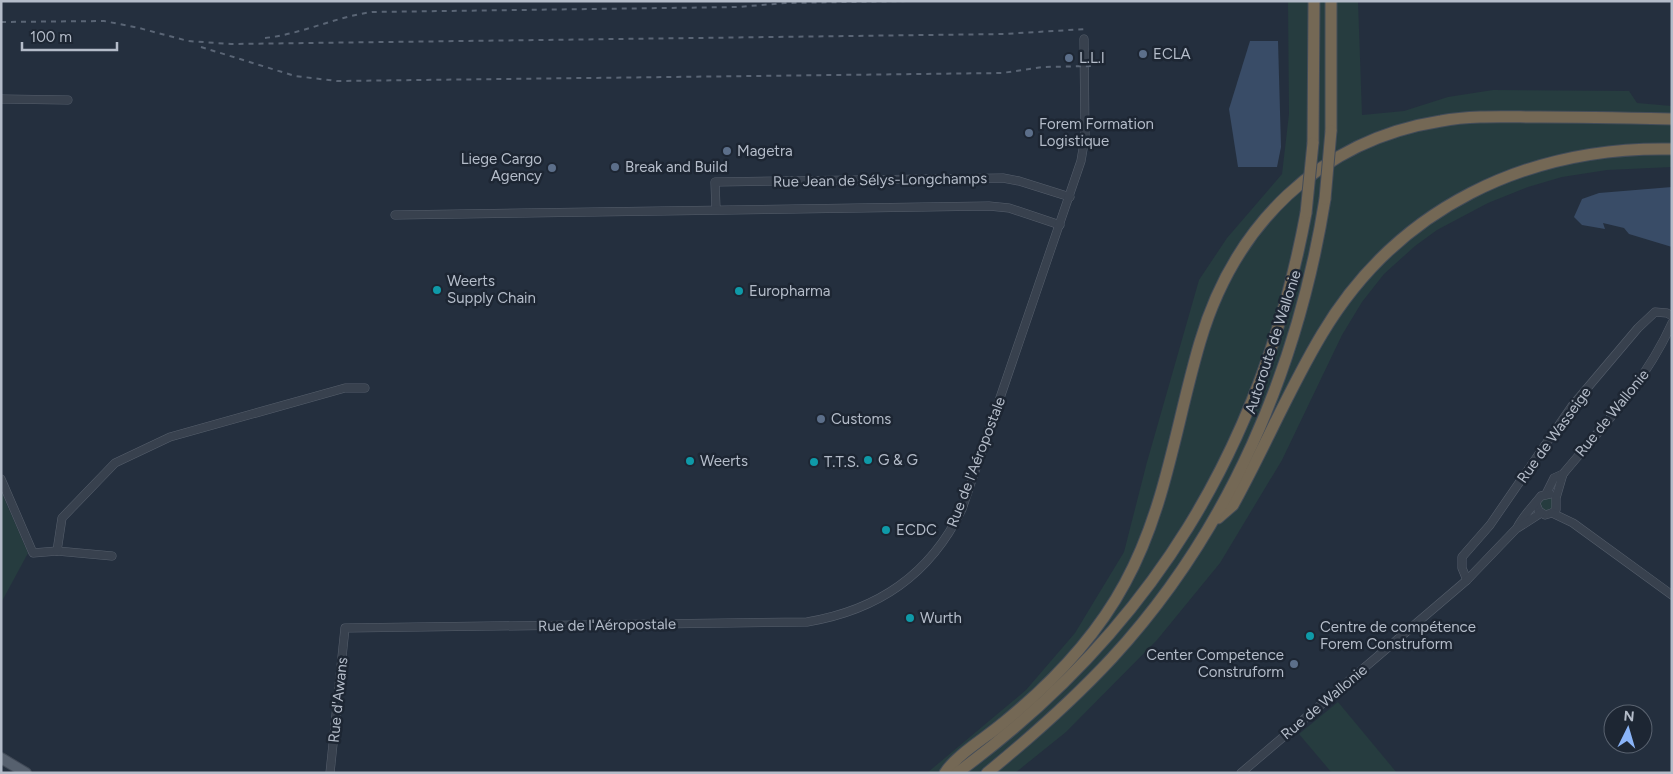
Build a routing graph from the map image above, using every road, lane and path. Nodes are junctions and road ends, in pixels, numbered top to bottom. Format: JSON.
{"nodes":[{"id":1,"x":1314,"y":1,"type":"edge"},
{"id":2,"x":1331,"y":2,"type":"edge"},
{"id":3,"x":1084,"y":38,"type":"dead end"},
{"id":4,"x":1,"y":99,"type":"edge"},
{"id":5,"x":68,"y":100,"type":"dead end"},
{"id":6,"x":1672,"y":119,"type":"edge"},
{"id":7,"x":1672,"y":149,"type":"edge"},
{"id":8,"x":1070,"y":197,"type":"junction"},
{"id":9,"x":716,"y":209,"type":"junction"},
{"id":10,"x":395,"y":215,"type":"dead end"},
{"id":11,"x":1060,"y":225,"type":"junction"},
{"id":12,"x":1672,"y":316,"type":"edge"},
{"id":13,"x":1672,"y":322,"type":"edge"},
{"id":14,"x":365,"y":388,"type":"dead end"},
{"id":15,"x":1563,"y":474,"type":"junction"},
{"id":16,"x":1,"y":480,"type":"edge"},
{"id":17,"x":1546,"y":494,"type":"junction"},
{"id":18,"x":1556,"y":502,"type":"junction"},
{"id":19,"x":1536,"y":504,"type":"junction"},
{"id":20,"x":1541,"y":513,"type":"junction"},
{"id":21,"x":1552,"y":514,"type":"junction"},
{"id":22,"x":1573,"y":523,"type":"junction"},
{"id":23,"x":1210,"y":526,"type":"junction"},
{"id":24,"x":1516,"y":529,"type":"junction"},
{"id":25,"x":57,"y":551,"type":"junction"},
{"id":26,"x":112,"y":556,"type":"dead end"},
{"id":27,"x":1467,"y":580,"type":"junction"},
{"id":28,"x":1672,"y":595,"type":"edge"},
{"id":29,"x":346,"y":628,"type":"joint"},
{"id":30,"x":1,"y":758,"type":"edge"},
{"id":31,"x":26,"y":773,"type":"edge"},
{"id":32,"x":330,"y":773,"type":"edge"},
{"id":33,"x":945,"y":773,"type":"edge"},
{"id":34,"x":957,"y":773,"type":"edge"},
{"id":35,"x":987,"y":773,"type":"edge"},
{"id":36,"x":1241,"y":773,"type":"edge"}],
"edges":[{"from":1,"to":34,"type":"highway","name":"Autoroute de Wallonie","bridge":true},
{"from":2,"to":23,"type":"highway","name":"Autoroute de Wallonie","bridge":true},
{"from":3,"to":8,"type":"street","name":"Rue de l'Aéropostale"},
{"from":4,"to":5,"type":"street"},
{"from":6,"to":33,"type":"highway"},
{"from":7,"to":23,"type":"highway"},
{"from":8,"to":9,"type":"street","name":"Rue Jean de Sélys-Longchamps"},
{"from":8,"to":11,"type":"street","name":"Rue de l'Aéropostale"},
{"from":9,"to":10,"type":"street","name":"Rue Jean de Sélys-Longchamps"},
{"from":9,"to":11,"type":"street","name":"Rue Jean de Sélys-Longchamps"},
{"from":11,"to":29,"type":"street","name":"Rue de l'Aéropostale"},
{"from":12,"to":27,"type":"street","name":"Rue de Wasseige"},
{"from":13,"to":15,"type":"street","name":"Rue de Wallonie"},
{"from":14,"to":25,"type":"street"},
{"from":15,"to":17,"type":"street","name":"Rue de Wallonie"},
{"from":15,"to":18,"type":"street","name":"Rue de Wallonie"},
{"from":16,"to":25,"type":"street"},
{"from":17,"to":18,"type":"street"},
{"from":17,"to":19,"type":"street","name":"Rue de Wallonie"},
{"from":18,"to":21,"type":"street","name":"Rue de Wallonie"},
{"from":18,"to":22,"type":"street"},
{"from":19,"to":20,"type":"street"},
{"from":19,"to":24,"type":"street","name":"Rue de Wallonie"},
{"from":20,"to":21,"type":"street"},
{"from":20,"to":24,"type":"street","name":"Rue de Wallonie"},
{"from":21,"to":22,"type":"street"},
{"from":22,"to":28,"type":"street"},
{"from":23,"to":35,"type":"highway","name":"Autoroute de Wallonie"},
{"from":24,"to":27,"type":"street","name":"Rue de Wallonie"},
{"from":25,"to":26,"type":"street"},
{"from":27,"to":36,"type":"street","name":"Rue de Wallonie"},
{"from":29,"to":32,"type":"street","name":"Rue d'Awans"},
{"from":30,"to":31,"type":"main road"}]}
